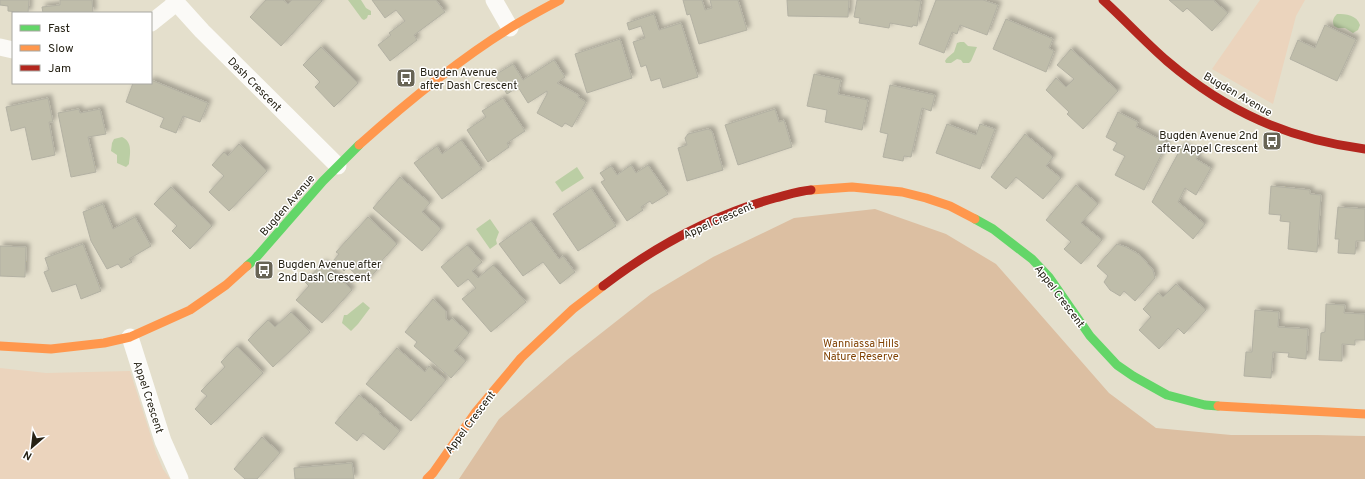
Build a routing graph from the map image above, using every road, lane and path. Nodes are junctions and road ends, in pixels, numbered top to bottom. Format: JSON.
{"nodes":[{"id":1,"x":494,"y":0,"type":"edge"},
{"id":2,"x":560,"y":0,"type":"edge"},
{"id":3,"x":1103,"y":0,"type":"edge"},
{"id":4,"x":175,"y":2,"type":"edge"},
{"id":5,"x":152,"y":22,"type":"edge"},
{"id":6,"x":510,"y":28,"type":"junction"},
{"id":7,"x":0,"y":47,"type":"edge"},
{"id":8,"x":12,"y":50,"type":"edge"},
{"id":9,"x":1365,"y":149,"type":"edge"},
{"id":10,"x":338,"y":166,"type":"junction"},
{"id":11,"x":130,"y":337,"type":"junction"},
{"id":12,"x":0,"y":346,"type":"edge"},
{"id":13,"x":1365,"y":414,"type":"edge"},
{"id":14,"x":180,"y":479,"type":"edge"},
{"id":15,"x":427,"y":479,"type":"edge"}],
"edges":[{"from":1,"to":6,"type":"street"},
{"from":2,"to":6,"type":"street","name":"Bugden Avenue"},
{"from":3,"to":9,"type":"street","name":"Bugden Avenue"},
{"from":4,"to":5,"type":"street"},
{"from":4,"to":10,"type":"street","name":"Dash Crescent"},
{"from":6,"to":10,"type":"street","name":"Bugden Avenue"},
{"from":7,"to":8,"type":"street"},
{"from":10,"to":11,"type":"street","name":"Bugden Avenue"},
{"from":11,"to":12,"type":"street","name":"Bugden Avenue"},
{"from":11,"to":14,"type":"street","name":"Appel Crescent"},
{"from":13,"to":15,"type":"street","name":"Appel Crescent"}]}
